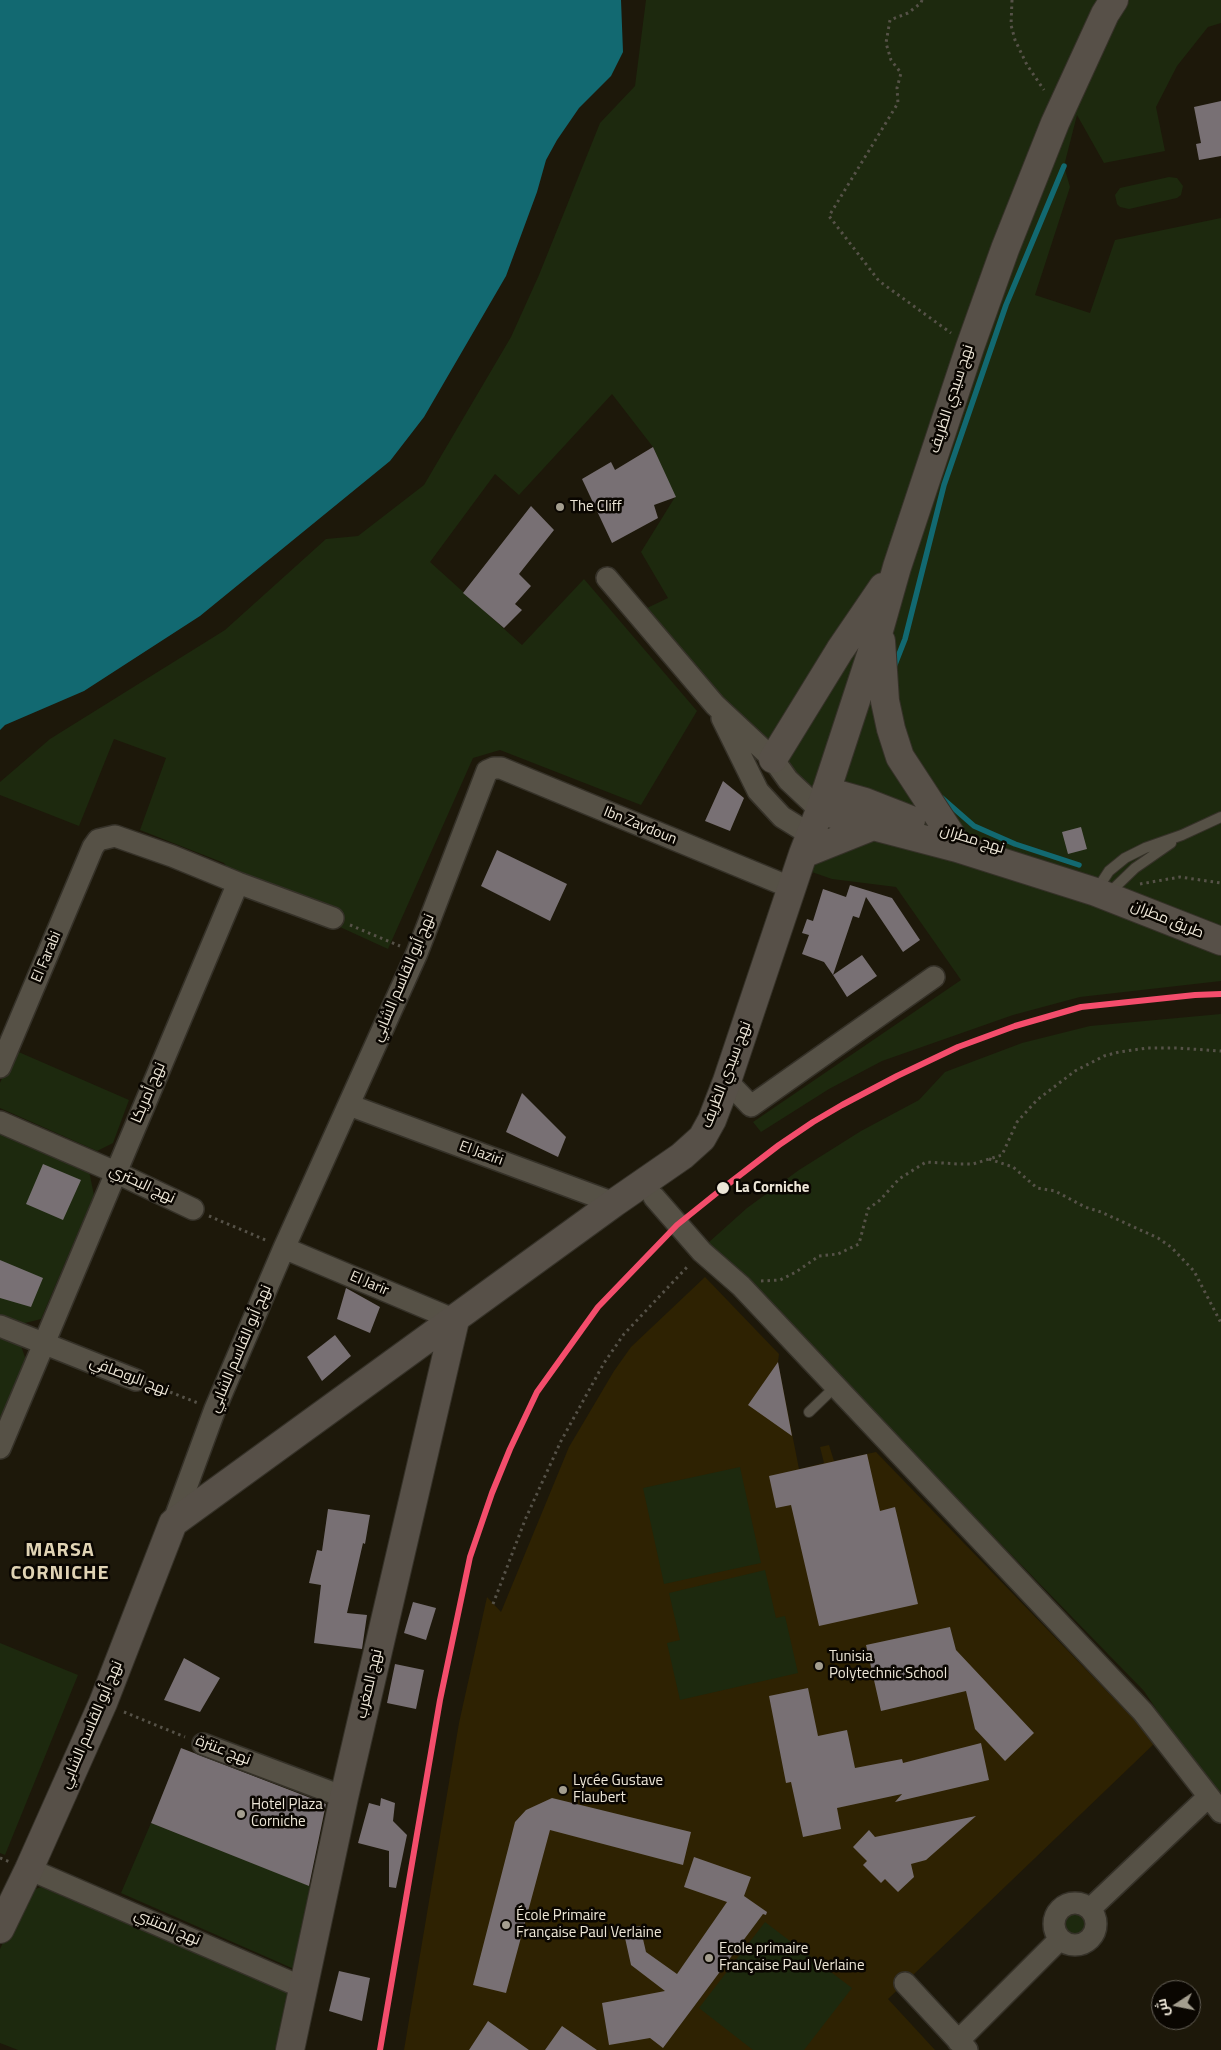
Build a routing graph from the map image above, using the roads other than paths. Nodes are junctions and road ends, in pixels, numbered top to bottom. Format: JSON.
{"nodes":[{"id":1,"x":1114,"y":0,"type":"edge"},
{"id":2,"x":897,"y":567,"type":"junction"},
{"id":3,"x":607,"y":578,"type":"dead end"},
{"id":4,"x":880,"y":627,"type":"junction"},
{"id":5,"x":715,"y":704,"type":"junction"},
{"id":6,"x":773,"y":759,"type":"junction"},
{"id":7,"x":487,"y":771,"type":"joint"},
{"id":8,"x":823,"y":800,"type":"junction"},
{"id":9,"x":1221,"y":817,"type":"edge"},
{"id":10,"x":873,"y":826,"type":"junction"},
{"id":11,"x":950,"y":835,"type":"junction"},
{"id":12,"x":1182,"y":835,"type":"junction"},
{"id":13,"x":807,"y":844,"type":"junction"},
{"id":14,"x":238,"y":883,"type":"junction"},
{"id":15,"x":792,"y":888,"type":"junction"},
{"id":16,"x":1112,"y":890,"type":"junction"},
{"id":17,"x":333,"y":918,"type":"road end"},
{"id":18,"x":1221,"y":930,"type":"edge"},
{"id":19,"x":1221,"y":941,"type":"edge"},
{"id":20,"x":934,"y":977,"type":"dead end"},
{"id":21,"x":0,"y":1067,"type":"edge"},
{"id":22,"x":727,"y":1081,"type":"junction"},
{"id":23,"x":349,"y":1105,"type":"junction"},
{"id":24,"x":0,"y":1122,"type":"edge"},
{"id":25,"x":115,"y":1172,"type":"junction"},
{"id":26,"x":654,"y":1197,"type":"dead end"},
{"id":27,"x":614,"y":1202,"type":"junction"},
{"id":28,"x":193,"y":1209,"type":"road end"},
{"id":29,"x":284,"y":1248,"type":"junction"},
{"id":30,"x":455,"y":1320,"type":"junction"},
{"id":31,"x":0,"y":1326,"type":"edge"},
{"id":32,"x":44,"y":1344,"type":"junction"},
{"id":33,"x":136,"y":1380,"type":"road end"},
{"id":34,"x":836,"y":1386,"type":"junction"},
{"id":35,"x":809,"y":1412,"type":"dead end"},
{"id":36,"x":0,"y":1448,"type":"edge"},
{"id":37,"x":173,"y":1523,"type":"junction"},
{"id":38,"x":202,"y":1744,"type":"road end"},
{"id":39,"x":344,"y":1797,"type":"junction"},
{"id":40,"x":1214,"y":1805,"type":"edge"},
{"id":41,"x":29,"y":1869,"type":"junction"},
{"id":42,"x":1090,"y":1909,"type":"junction"},
{"id":43,"x":0,"y":1929,"type":"edge"},
{"id":44,"x":1060,"y":1939,"type":"junction"},
{"id":45,"x":905,"y":1983,"type":"dead end"},
{"id":46,"x":304,"y":1988,"type":"junction"},
{"id":47,"x":962,"y":2045,"type":"edge"},
{"id":48,"x":290,"y":2050,"type":"edge"}],
"edges":[{"from":1,"to":2,"type":"street","name":"نهج سيدي الظريف"},
{"from":2,"to":4,"type":"street","name":"نهج سيدي الظريف"},
{"from":2,"to":6,"type":"street"},
{"from":3,"to":5,"type":"street"},
{"from":4,"to":8,"type":"street","name":"نهج سيدي الظريف"},
{"from":4,"to":11,"type":"street"},
{"from":5,"to":6,"type":"street"},
{"from":5,"to":13,"type":"street"},
{"from":6,"to":8,"type":"street"},
{"from":7,"to":15,"type":"street","name":"Ibn Zaydoun"},
{"from":7,"to":23,"type":"street","name":"نهج أبو القاسم الشابي"},
{"from":8,"to":10,"type":"street","name":"نهج مطران"},
{"from":8,"to":11,"type":"street","name":"نهج مطران"},
{"from":8,"to":13,"type":"street","name":"نهج سيدي الظريف"},
{"from":9,"to":12,"type":"lane"},
{"from":10,"to":13,"type":"street"},
{"from":10,"to":16,"type":"street","name":"نهج مطران"},
{"from":11,"to":16,"type":"street","name":"نهج مطران"},
{"from":12,"to":16,"type":"lane"},
{"from":12,"to":16,"type":"lane"},
{"from":13,"to":15,"type":"street","name":"نهج سيدي الظريف"},
{"from":14,"to":17,"type":"street"},
{"from":14,"to":21,"type":"street","name":"El Farabi"},
{"from":14,"to":25,"type":"street","name":"نهج أمريكا"},
{"from":15,"to":22,"type":"street","name":"نهج سيدي الظريف"},
{"from":16,"to":18,"type":"street"},
{"from":16,"to":19,"type":"street","name":"طريق مطران"},
{"from":20,"to":22,"type":"street"},
{"from":22,"to":27,"type":"street","name":"نهج سيدي الظريف"},
{"from":23,"to":27,"type":"street","name":"El Jaziri"},
{"from":23,"to":29,"type":"street","name":"نهج أبو القاسم الشابي"},
{"from":24,"to":25,"type":"street","name":"نهج البحتري"},
{"from":25,"to":28,"type":"street","name":"نهج البحتري"},
{"from":25,"to":32,"type":"street","name":"نهج أمريكا"},
{"from":26,"to":34,"type":"street"},
{"from":27,"to":30,"type":"street","name":"نهج سيدي الظريف"},
{"from":29,"to":30,"type":"street","name":"El Jarir"},
{"from":29,"to":37,"type":"street","name":"نهج أبو القاسم الشابي"},
{"from":30,"to":37,"type":"street","name":"نهج سيدي الظريف"},
{"from":30,"to":39,"type":"street","name":"نهج المغرب"},
{"from":31,"to":32,"type":"street","name":"نهج الروصافي"},
{"from":32,"to":33,"type":"street","name":"نهج الروصافي"},
{"from":32,"to":36,"type":"street","name":"نهج أمريكا"},
{"from":34,"to":35,"type":"lane"},
{"from":34,"to":40,"type":"street"},
{"from":37,"to":41,"type":"street","name":"نهج أبو القاسم الشابي"},
{"from":38,"to":39,"type":"street","name":"نهج عنترة"},
{"from":39,"to":46,"type":"street","name":"نهج المغرب"},
{"from":40,"to":42,"type":"street"},
{"from":41,"to":43,"type":"street","name":"نهج أبو القاسم الشابي"},
{"from":41,"to":46,"type":"street","name":"نهج المتنبي"},
{"from":42,"to":44,"type":"street"},
{"from":42,"to":44,"type":"street"},
{"from":44,"to":47,"type":"street"},
{"from":45,"to":47,"type":"street"},
{"from":46,"to":48,"type":"street","name":"نهج المغرب"}]}
